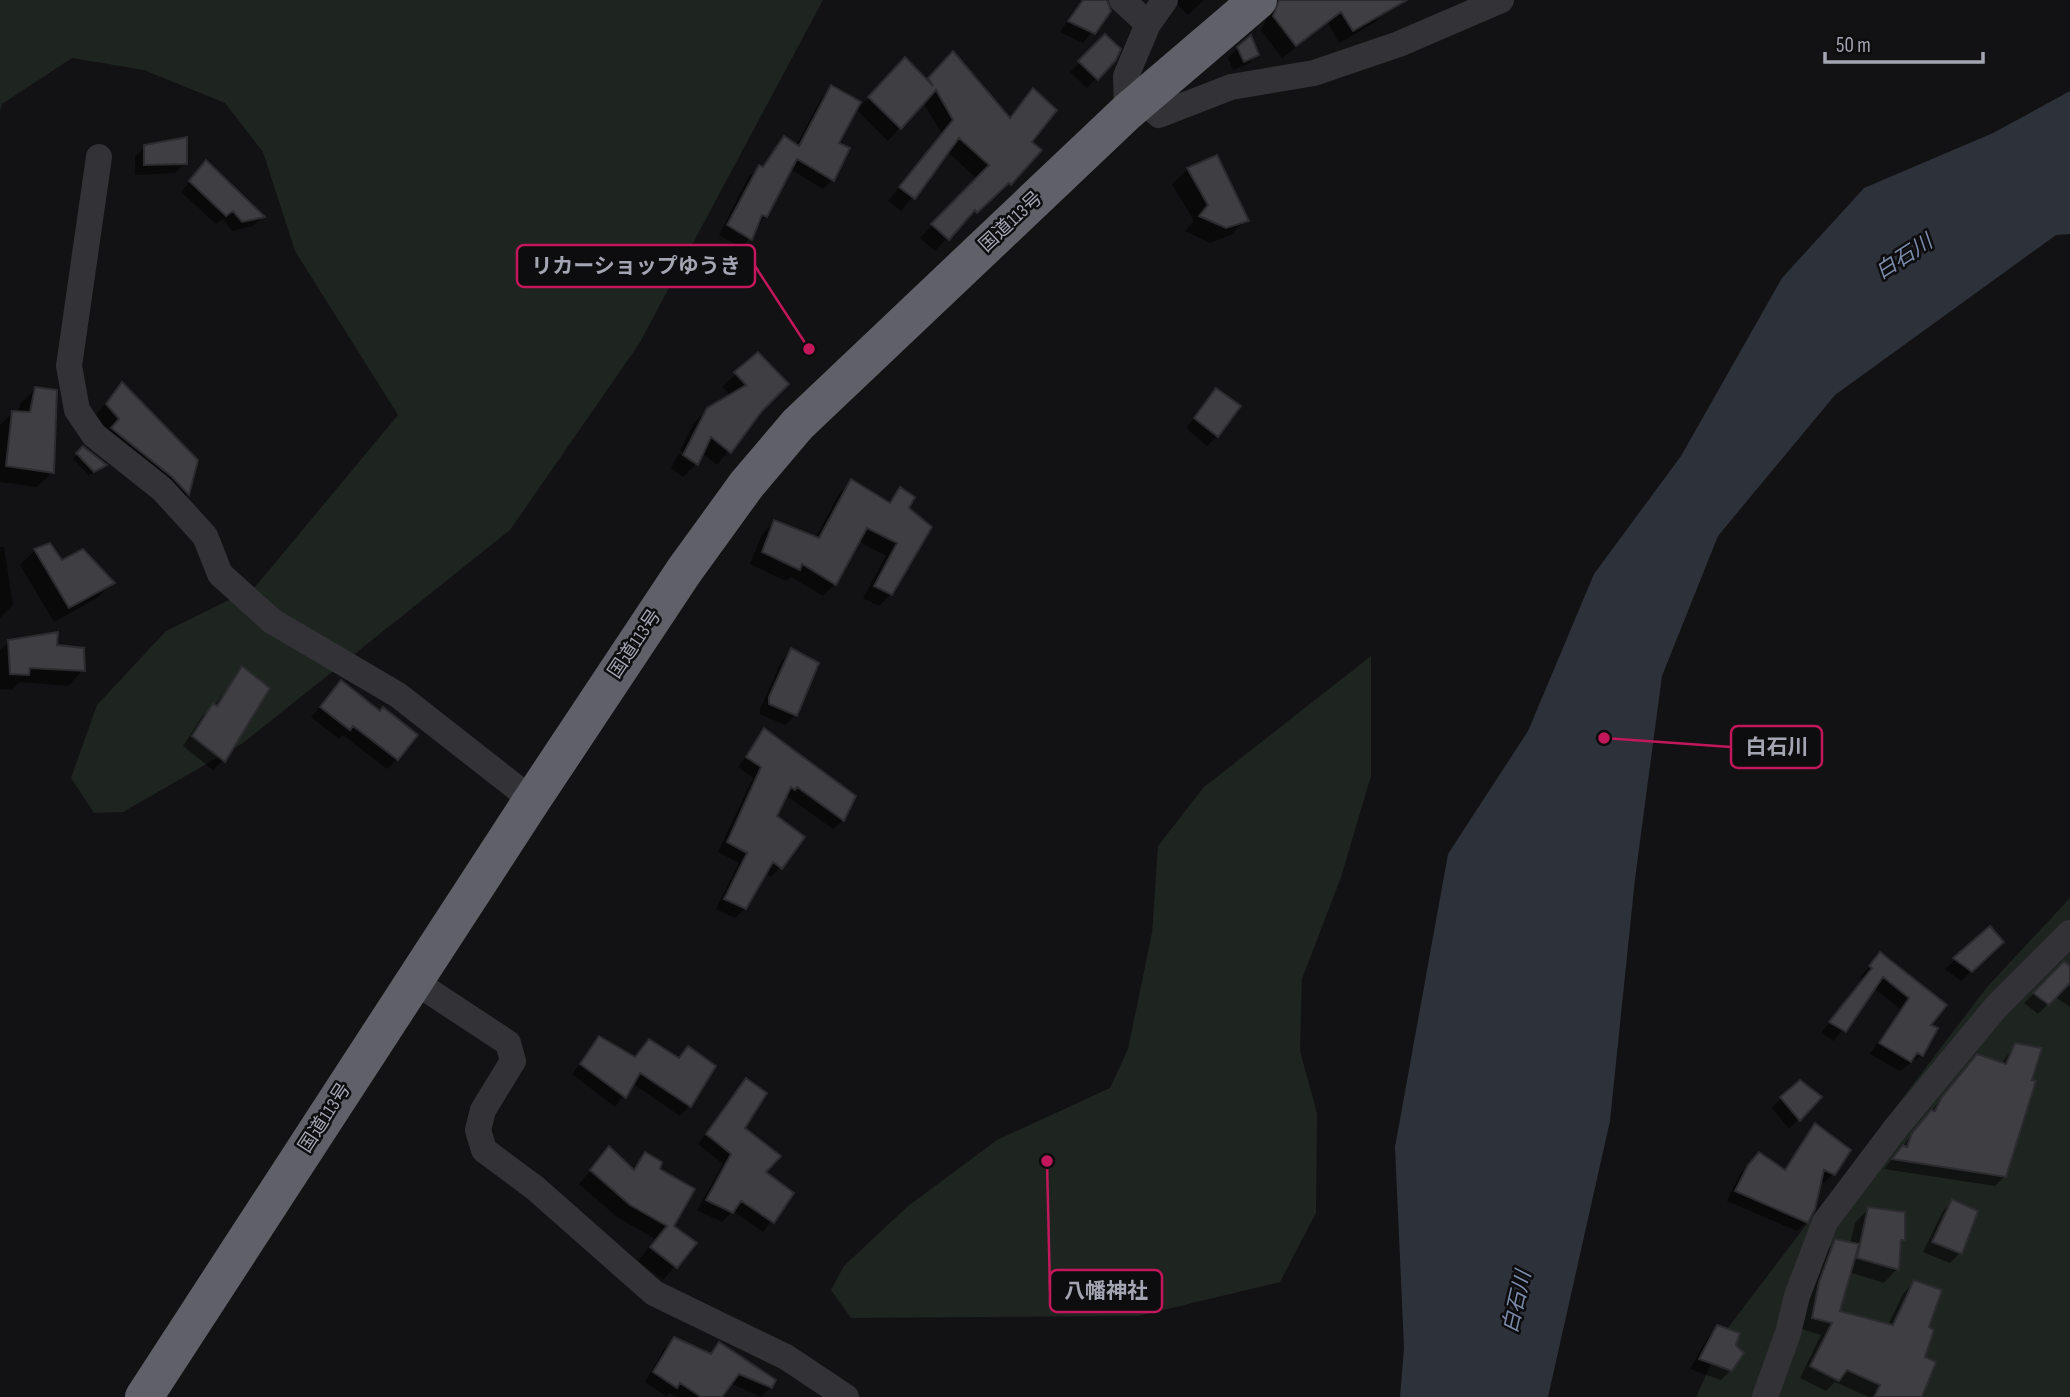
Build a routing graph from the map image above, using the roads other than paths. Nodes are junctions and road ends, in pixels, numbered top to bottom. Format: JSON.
{"nodes":[{"id":1,"x":1122,"y":0,"type":"edge"},
{"id":2,"x":1165,"y":0,"type":"edge"},
{"id":3,"x":1258,"y":0,"type":"edge"},
{"id":4,"x":1501,"y":0,"type":"edge"},
{"id":5,"x":1147,"y":24,"type":"junction"},
{"id":6,"x":1135,"y":106,"type":"junction"},
{"id":7,"x":99,"y":157,"type":"dead end"},
{"id":8,"x":532,"y":800,"type":"junction"},
{"id":9,"x":2070,"y":933,"type":"edge"},
{"id":10,"x":414,"y":981,"type":"junction"},
{"id":11,"x":144,"y":1397,"type":"edge"},
{"id":12,"x":846,"y":1397,"type":"edge"},
{"id":13,"x":1765,"y":1397,"type":"edge"}],
"edges":[{"from":1,"to":5,"type":"street"},
{"from":2,"to":5,"type":"street"},
{"from":3,"to":6,"type":"highway","name":"国道113号"},
{"from":4,"to":6,"type":"street"},
{"from":5,"to":6,"type":"street"},
{"from":6,"to":8,"type":"highway","name":"国道113号"},
{"from":7,"to":8,"type":"street"},
{"from":8,"to":10,"type":"highway","name":"国道113号"},
{"from":9,"to":13,"type":"street"},
{"from":10,"to":11,"type":"highway","name":"国道113号"},
{"from":10,"to":12,"type":"street"}]}
